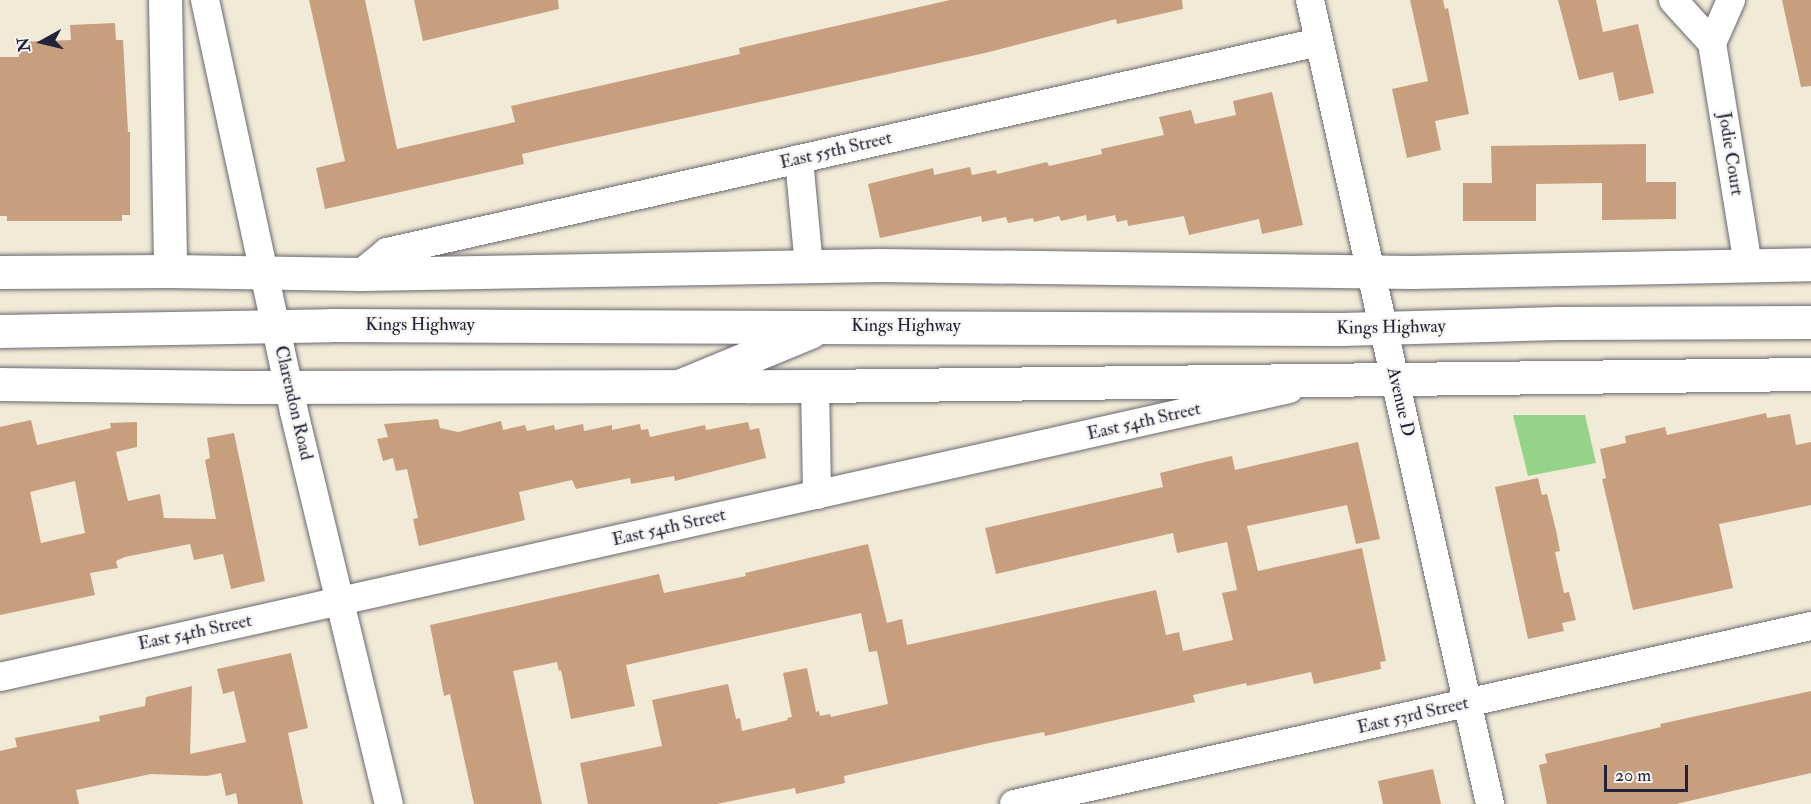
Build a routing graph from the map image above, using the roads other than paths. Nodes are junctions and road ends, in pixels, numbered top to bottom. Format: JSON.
{"nodes":[{"id":1,"x":165,"y":0,"type":"edge"},
{"id":2,"x":205,"y":0,"type":"edge"},
{"id":3,"x":1310,"y":0,"type":"edge"},
{"id":4,"x":1673,"y":0,"type":"edge"},
{"id":5,"x":1731,"y":0,"type":"edge"},
{"id":6,"x":1319,"y":42,"type":"junction"},
{"id":7,"x":1712,"y":43,"type":"junction"},
{"id":8,"x":799,"y":159,"type":"junction"},
{"id":9,"x":1811,"y":264,"type":"edge"},
{"id":10,"x":809,"y":266,"type":"junction"},
{"id":11,"x":1748,"y":266,"type":"junction"},
{"id":12,"x":170,"y":271,"type":"junction"},
{"id":13,"x":0,"y":272,"type":"edge"},
{"id":14,"x":1370,"y":272,"type":"junction"},
{"id":15,"x":360,"y":273,"type":"junction"},
{"id":16,"x":265,"y":274,"type":"junction"},
{"id":17,"x":1811,"y":322,"type":"edge"},
{"id":18,"x":276,"y":325,"type":"junction"},
{"id":19,"x":826,"y":326,"type":"junction"},
{"id":20,"x":1384,"y":329,"type":"junction"},
{"id":21,"x":0,"y":331,"type":"edge"},
{"id":22,"x":1811,"y":374,"type":"edge"},
{"id":23,"x":1339,"y":378,"type":"junction"},
{"id":24,"x":1394,"y":378,"type":"junction"},
{"id":25,"x":0,"y":384,"type":"edge"},
{"id":26,"x":289,"y":386,"type":"junction"},
{"id":27,"x":679,"y":386,"type":"junction"},
{"id":28,"x":815,"y":386,"type":"junction"},
{"id":29,"x":817,"y":495,"type":"junction"},
{"id":30,"x":340,"y":601,"type":"junction"},
{"id":31,"x":1811,"y":626,"type":"edge"},
{"id":32,"x":0,"y":677,"type":"edge"},
{"id":33,"x":1467,"y":703,"type":"junction"},
{"id":34,"x":389,"y":804,"type":"edge"},
{"id":35,"x":1014,"y":804,"type":"edge"},
{"id":36,"x":1490,"y":804,"type":"edge"}],
"edges":[{"from":1,"to":12,"type":"street"},
{"from":2,"to":16,"type":"street","name":"Clarendon Road"},
{"from":3,"to":6,"type":"street","name":"Avenue D"},
{"from":4,"to":7,"type":"street"},
{"from":5,"to":7,"type":"street"},
{"from":6,"to":8,"type":"street","name":"East 55th Street"},
{"from":6,"to":14,"type":"street","name":"Avenue D"},
{"from":7,"to":11,"type":"street","name":"Jodie Court"},
{"from":8,"to":10,"type":"street"},
{"from":8,"to":15,"type":"street","name":"East 55th Street"},
{"from":9,"to":11,"type":"street"},
{"from":10,"to":14,"type":"street"},
{"from":10,"to":15,"type":"street"},
{"from":11,"to":14,"type":"street"},
{"from":12,"to":13,"type":"street"},
{"from":12,"to":16,"type":"street"},
{"from":14,"to":20,"type":"street","name":"Avenue D"},
{"from":15,"to":16,"type":"street"},
{"from":16,"to":18,"type":"street","name":"Clarendon Road"},
{"from":17,"to":20,"type":"street","name":"Kings Highway"},
{"from":18,"to":19,"type":"street","name":"Kings Highway"},
{"from":18,"to":21,"type":"street","name":"Kings Highway"},
{"from":18,"to":26,"type":"street","name":"Clarendon Road"},
{"from":19,"to":20,"type":"street","name":"Kings Highway"},
{"from":19,"to":27,"type":"street"},
{"from":20,"to":24,"type":"street","name":"Avenue D"},
{"from":22,"to":24,"type":"street"},
{"from":23,"to":24,"type":"street"},
{"from":23,"to":28,"type":"street"},
{"from":23,"to":29,"type":"street","name":"East 54th Street"},
{"from":24,"to":33,"type":"street","name":"Avenue D"},
{"from":25,"to":26,"type":"street"},
{"from":26,"to":27,"type":"street"},
{"from":26,"to":30,"type":"street","name":"Clarendon Road"},
{"from":27,"to":28,"type":"street"},
{"from":28,"to":29,"type":"street"},
{"from":29,"to":30,"type":"street","name":"East 54th Street"},
{"from":30,"to":32,"type":"street","name":"East 54th Street"},
{"from":30,"to":34,"type":"street","name":"Clarendon Road"},
{"from":31,"to":33,"type":"street","name":"East 53rd Street"},
{"from":33,"to":35,"type":"street","name":"East 53rd Street"},
{"from":33,"to":36,"type":"street","name":"Avenue D"}]}
